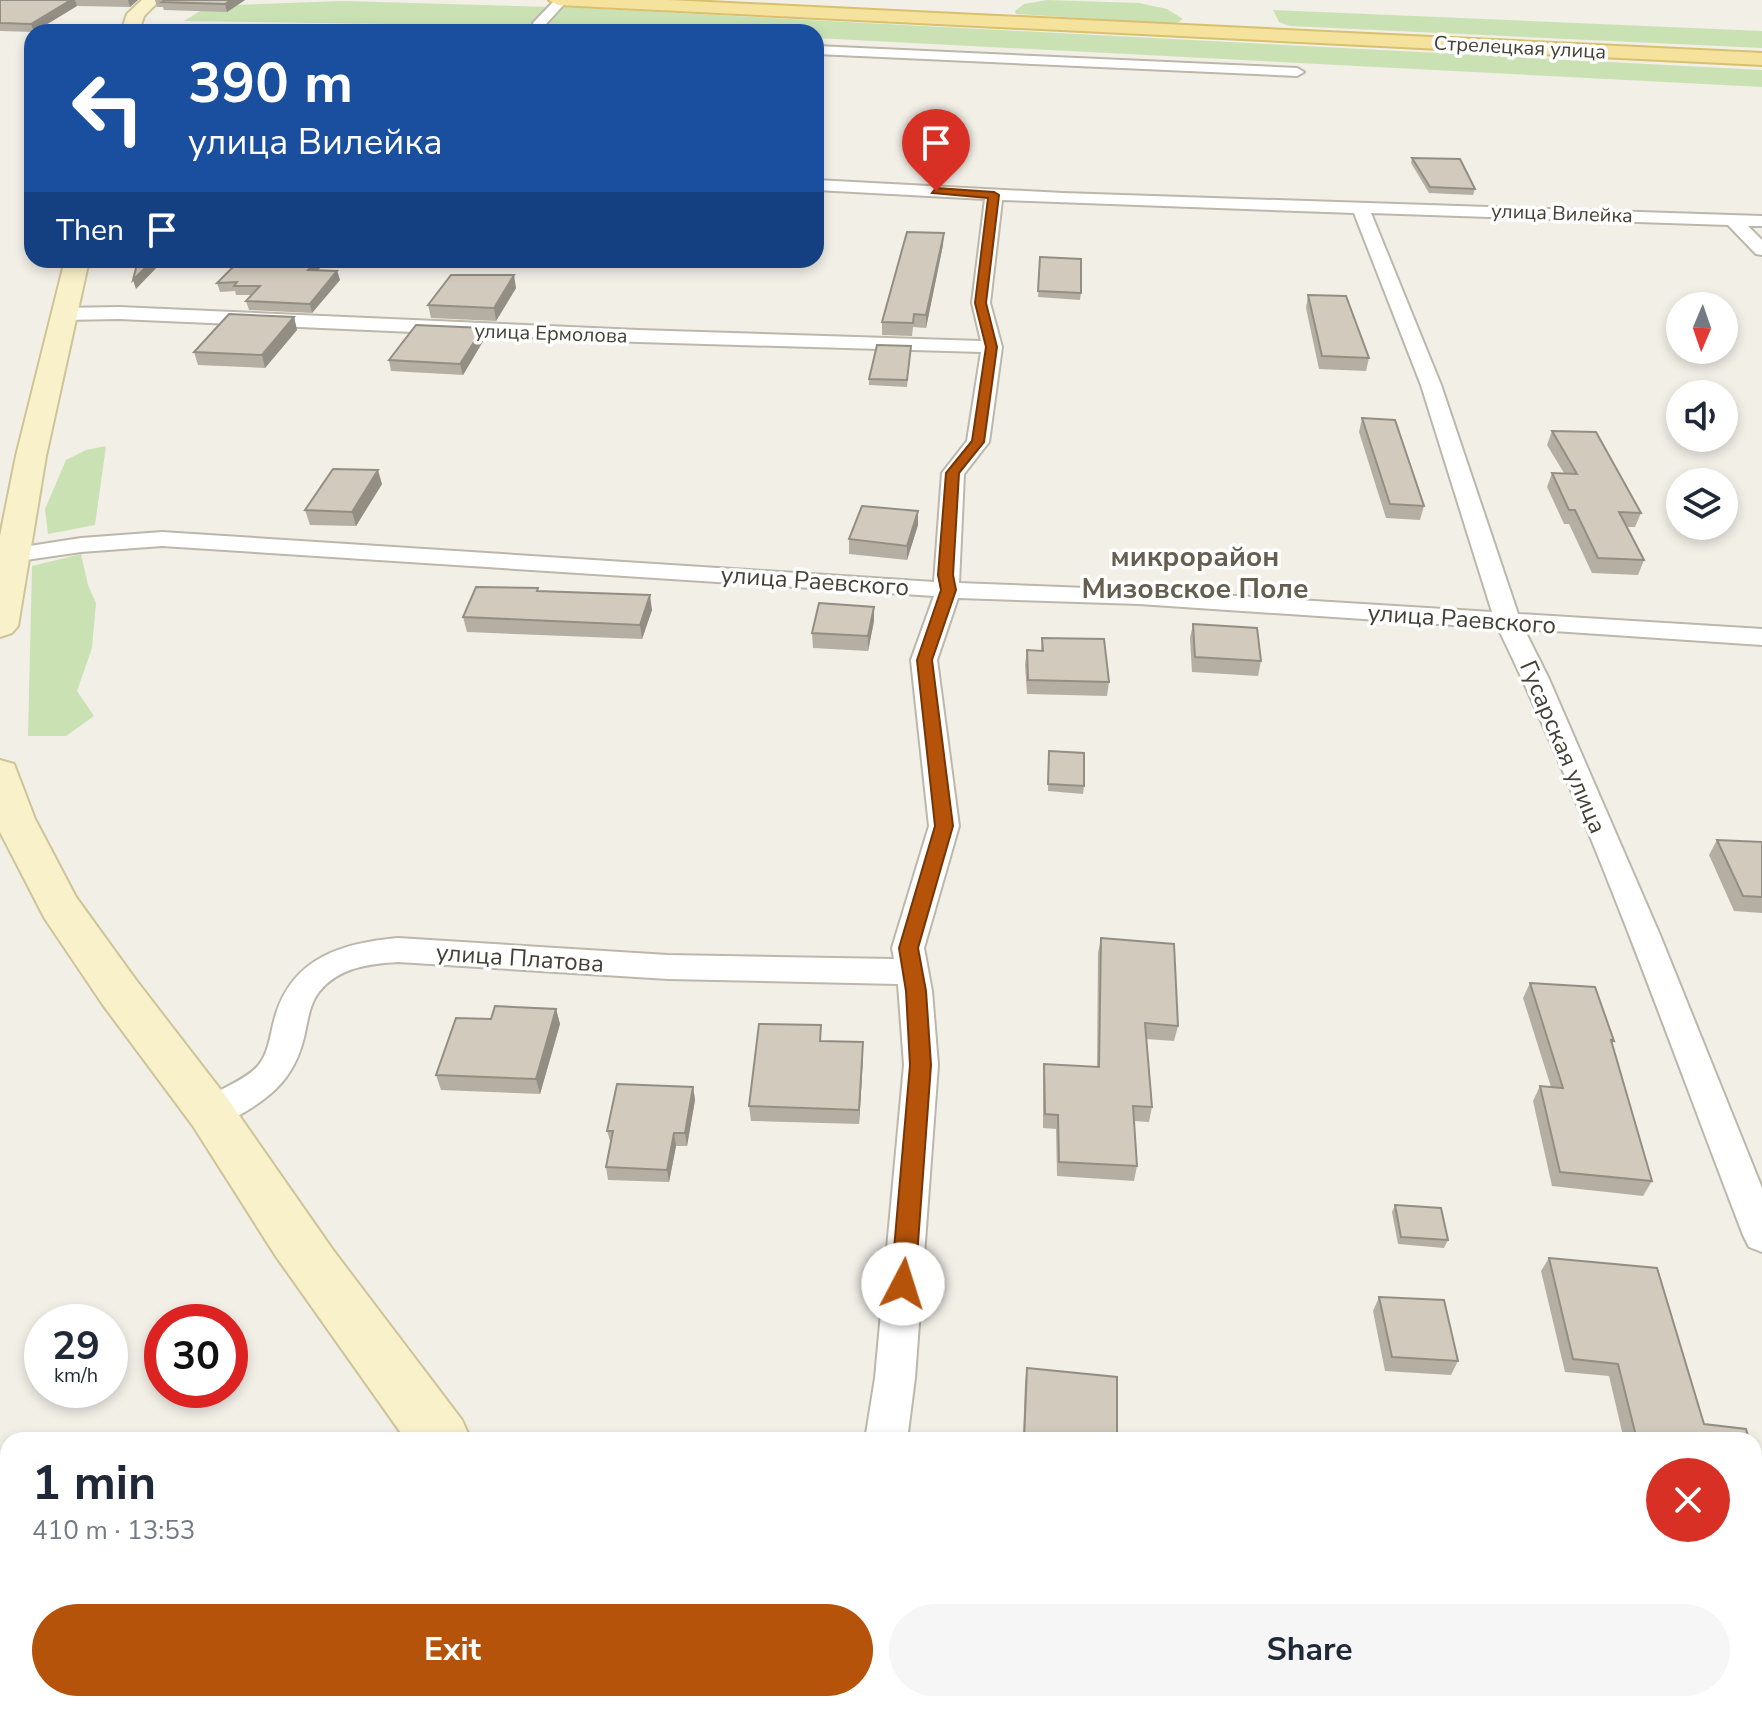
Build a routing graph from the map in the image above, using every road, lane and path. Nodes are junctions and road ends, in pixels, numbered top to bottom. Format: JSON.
{"nodes":[{"id":1,"x":152,"y":0,"type":"edge"},
{"id":2,"x":560,"y":0,"type":"edge"},
{"id":3,"x":133,"y":24,"type":"edge"},
{"id":4,"x":539,"y":24,"type":"edge"},
{"id":5,"x":824,"y":50,"type":"edge"},
{"id":6,"x":1762,"y":59,"type":"edge"},
{"id":7,"x":1297,"y":72,"type":"dead end"},
{"id":8,"x":824,"y":185,"type":"edge"},
{"id":9,"x":994,"y":195,"type":"junction"},
{"id":10,"x":1361,"y":209,"type":"junction"},
{"id":11,"x":1732,"y":219,"type":"junction"},
{"id":12,"x":1762,"y":221,"type":"edge"},
{"id":13,"x":1762,"y":250,"type":"edge"},
{"id":14,"x":75,"y":268,"type":"edge"},
{"id":15,"x":62,"y":314,"type":"junction"},
{"id":16,"x":992,"y":347,"type":"junction"},
{"id":17,"x":12,"y":555,"type":"junction"},
{"id":18,"x":948,"y":590,"type":"junction"},
{"id":19,"x":1508,"y":622,"type":"junction"},
{"id":20,"x":0,"y":626,"type":"edge"},
{"id":21,"x":1762,"y":637,"type":"edge"},
{"id":22,"x":0,"y":773,"type":"edge"},
{"id":23,"x":912,"y":972,"type":"junction"},
{"id":24,"x":211,"y":1114,"type":"junction"},
{"id":25,"x":1762,"y":1235,"type":"edge"},
{"id":26,"x":435,"y":1432,"type":"edge"},
{"id":27,"x":887,"y":1432,"type":"edge"}],
"edges":[{"from":1,"to":3,"type":"street"},
{"from":2,"to":4,"type":"street"},
{"from":2,"to":6,"type":"main road","name":"Стрелецкая улица"},
{"from":5,"to":7,"type":"street"},
{"from":8,"to":9,"type":"street"},
{"from":9,"to":10,"type":"street","name":"улица Вилейка"},
{"from":9,"to":16,"type":"street"},
{"from":10,"to":11,"type":"street","name":"улица Вилейка"},
{"from":10,"to":19,"type":"street","name":"Гусарская улица"},
{"from":11,"to":12,"type":"street","name":"улица Вилейка"},
{"from":11,"to":13,"type":"street"},
{"from":14,"to":15,"type":"street"},
{"from":15,"to":16,"type":"street","name":"улица Ермолова"},
{"from":15,"to":17,"type":"street"},
{"from":16,"to":18,"type":"street"},
{"from":17,"to":18,"type":"street","name":"улица Раевского"},
{"from":17,"to":20,"type":"street"},
{"from":18,"to":19,"type":"street","name":"улица Раевского"},
{"from":18,"to":23,"type":"street"},
{"from":19,"to":21,"type":"street","name":"улица Раевского"},
{"from":19,"to":25,"type":"street","name":"Гусарская улица"},
{"from":22,"to":24,"type":"street"},
{"from":23,"to":24,"type":"street","name":"улица Платова"},
{"from":23,"to":27,"type":"street"},
{"from":24,"to":26,"type":"street"}]}
